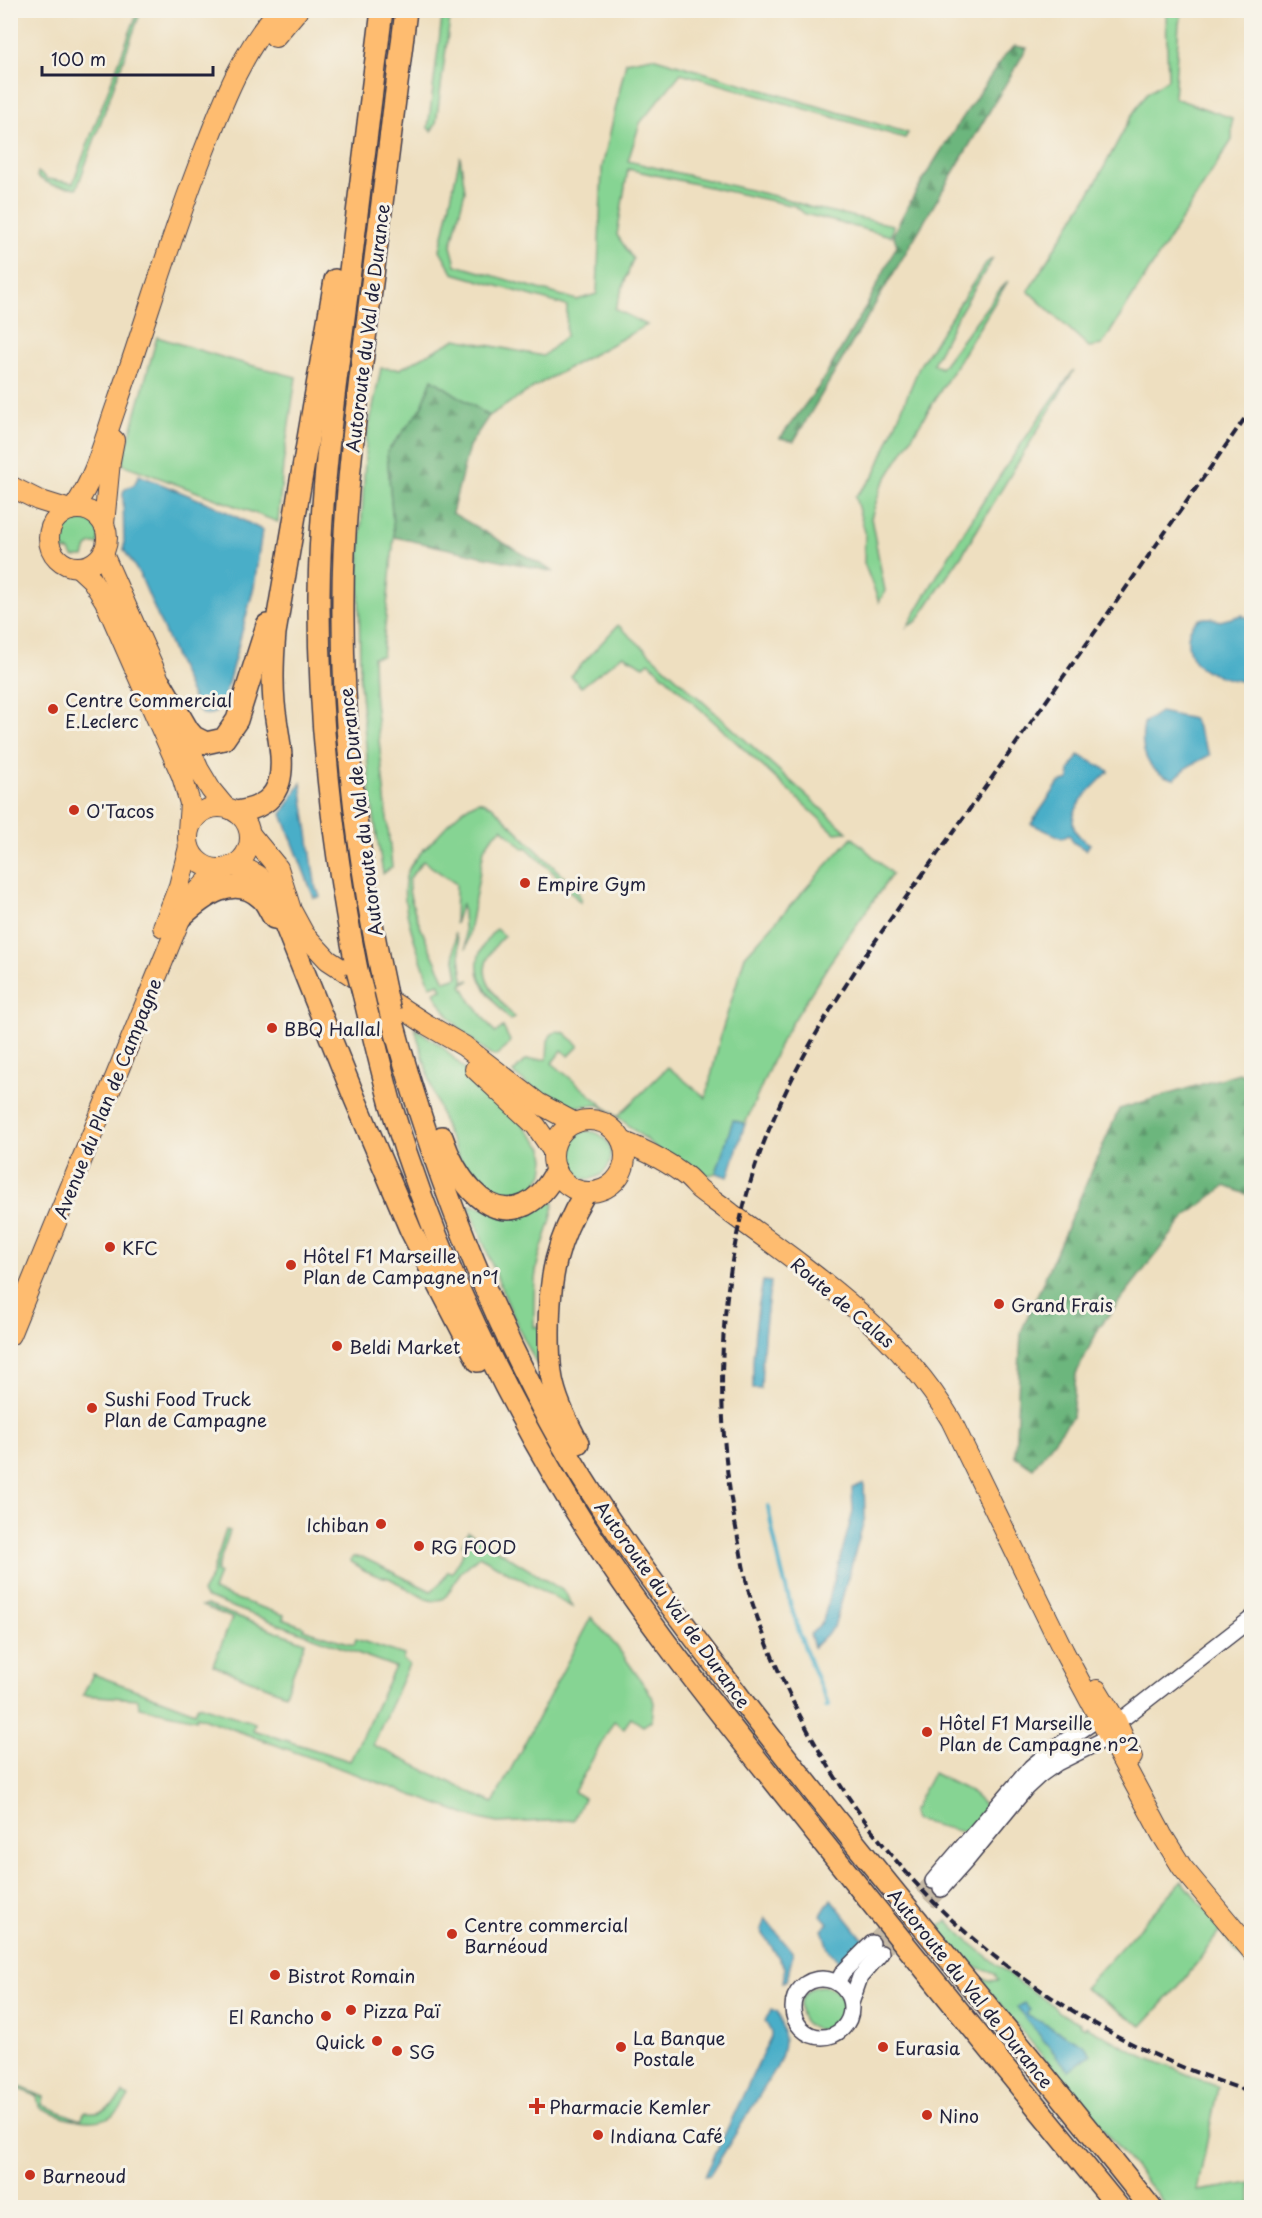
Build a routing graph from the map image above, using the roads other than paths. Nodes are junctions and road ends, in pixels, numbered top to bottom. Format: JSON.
{"nodes":[{"id":1,"x":279,"y":10,"type":"edge"},
{"id":2,"x":298,"y":10,"type":"edge"},
{"id":3,"x":382,"y":10,"type":"edge"},
{"id":4,"x":406,"y":10,"type":"edge"},
{"id":5,"x":179,"y":213,"type":"junction"},
{"id":6,"x":129,"y":370,"type":"junction"},
{"id":7,"x":10,"y":488,"type":"edge"},
{"id":8,"x":296,"y":508,"type":"junction"},
{"id":9,"x":71,"y":510,"type":"junction"},
{"id":10,"x":104,"y":524,"type":"junction"},
{"id":11,"x":50,"y":529,"type":"junction"},
{"id":12,"x":103,"y":554,"type":"junction"},
{"id":13,"x":78,"y":567,"type":"junction"},
{"id":14,"x":162,"y":685,"type":"junction"},
{"id":15,"x":231,"y":810,"type":"junction"},
{"id":16,"x":250,"y":834,"type":"junction"},
{"id":17,"x":188,"y":839,"type":"junction"},
{"id":18,"x":225,"y":868,"type":"junction"},
{"id":19,"x":270,"y":887,"type":"junction"},
{"id":20,"x":291,"y":910,"type":"junction"},
{"id":21,"x":181,"y":917,"type":"junction"},
{"id":22,"x":290,"y":941,"type":"junction"},
{"id":23,"x":394,"y":1005,"type":"junction"},
{"id":24,"x":426,"y":1024,"type":"junction"},
{"id":25,"x":575,"y":1123,"type":"junction"},
{"id":26,"x":622,"y":1141,"type":"junction"},
{"id":27,"x":553,"y":1150,"type":"junction"},
{"id":28,"x":556,"y":1172,"type":"junction"},
{"id":29,"x":621,"y":1174,"type":"junction"},
{"id":30,"x":698,"y":1188,"type":"junction"},
{"id":31,"x":585,"y":1193,"type":"junction"},
{"id":32,"x":10,"y":1303,"type":"edge"},
{"id":33,"x":10,"y":1335,"type":"edge"},
{"id":34,"x":538,"y":1446,"type":"junction"},
{"id":35,"x":631,"y":1554,"type":"junction"},
{"id":36,"x":1251,"y":1618,"type":"edge"},
{"id":37,"x":1108,"y":1726,"type":"junction"},
{"id":38,"x":1251,"y":1951,"type":"edge"},
{"id":39,"x":837,"y":1983,"type":"junction"},
{"id":40,"x":851,"y":2003,"type":"junction"},
{"id":41,"x":1119,"y":2208,"type":"edge"},
{"id":42,"x":1151,"y":2208,"type":"edge"}],
"edges":[{"from":1,"to":5,"type":"main road"},
{"from":2,"to":5,"type":"main road"},
{"from":3,"to":8,"type":"highway"},
{"from":3,"to":34,"type":"highway","name":"Autoroute du Val de Durance","bridge":true},
{"from":4,"to":23,"type":"highway","name":"Autoroute du Val de Durance"},
{"from":5,"to":6,"type":"main road"},
{"from":6,"to":9,"type":"main road"},
{"from":6,"to":10,"type":"main road"},
{"from":7,"to":9,"type":"main road"},
{"from":7,"to":11,"type":"main road"},
{"from":8,"to":14,"type":"highway"},
{"from":8,"to":15,"type":"highway"},
{"from":9,"to":10,"type":"main road"},
{"from":9,"to":11,"type":"main road"},
{"from":10,"to":12,"type":"main road"},
{"from":11,"to":13,"type":"main road"},
{"from":12,"to":13,"type":"main road"},
{"from":12,"to":14,"type":"main road"},
{"from":13,"to":17,"type":"main road"},
{"from":14,"to":15,"type":"main road"},
{"from":15,"to":16,"type":"main road"},
{"from":15,"to":17,"type":"main road"},
{"from":16,"to":18,"type":"main road"},
{"from":16,"to":20,"type":"main road"},
{"from":17,"to":18,"type":"main road"},
{"from":17,"to":32,"type":"main road","name":"Avenue du Plan de Campagne"},
{"from":18,"to":19,"type":"main road"},
{"from":18,"to":21,"type":"main road","name":"Avenue du Plan de Campagne"},
{"from":19,"to":20,"type":"main road"},
{"from":19,"to":22,"type":"highway"},
{"from":20,"to":24,"type":"main road"},
{"from":21,"to":22,"type":"highway"},
{"from":21,"to":33,"type":"main road","name":"Avenue du Plan de Campagne"},
{"from":22,"to":34,"type":"highway"},
{"from":23,"to":28,"type":"highway"},
{"from":23,"to":35,"type":"highway","name":"Autoroute du Val de Durance"},
{"from":24,"to":25,"type":"main road"},
{"from":24,"to":27,"type":"main road"},
{"from":25,"to":26,"type":"main road"},
{"from":25,"to":27,"type":"main road"},
{"from":26,"to":29,"type":"main road"},
{"from":26,"to":30,"type":"main road","name":"Route de Calas"},
{"from":27,"to":28,"type":"main road"},
{"from":28,"to":31,"type":"main road"},
{"from":29,"to":30,"type":"main road","name":"Route de Calas"},
{"from":29,"to":31,"type":"main road"},
{"from":30,"to":37,"type":"main road","name":"Route de Calas"},
{"from":31,"to":35,"type":"highway"},
{"from":34,"to":41,"type":"highway","name":"Autoroute du Val de Durance"},
{"from":35,"to":42,"type":"highway","name":"Autoroute du Val de Durance"},
{"from":36,"to":37,"type":"street"},
{"from":37,"to":37,"type":"street"},
{"from":37,"to":38,"type":"main road","name":"Route de Calas"},
{"from":39,"to":40,"type":"street"},
{"from":39,"to":40,"type":"street"},
{"from":39,"to":40,"type":"street"}]}
